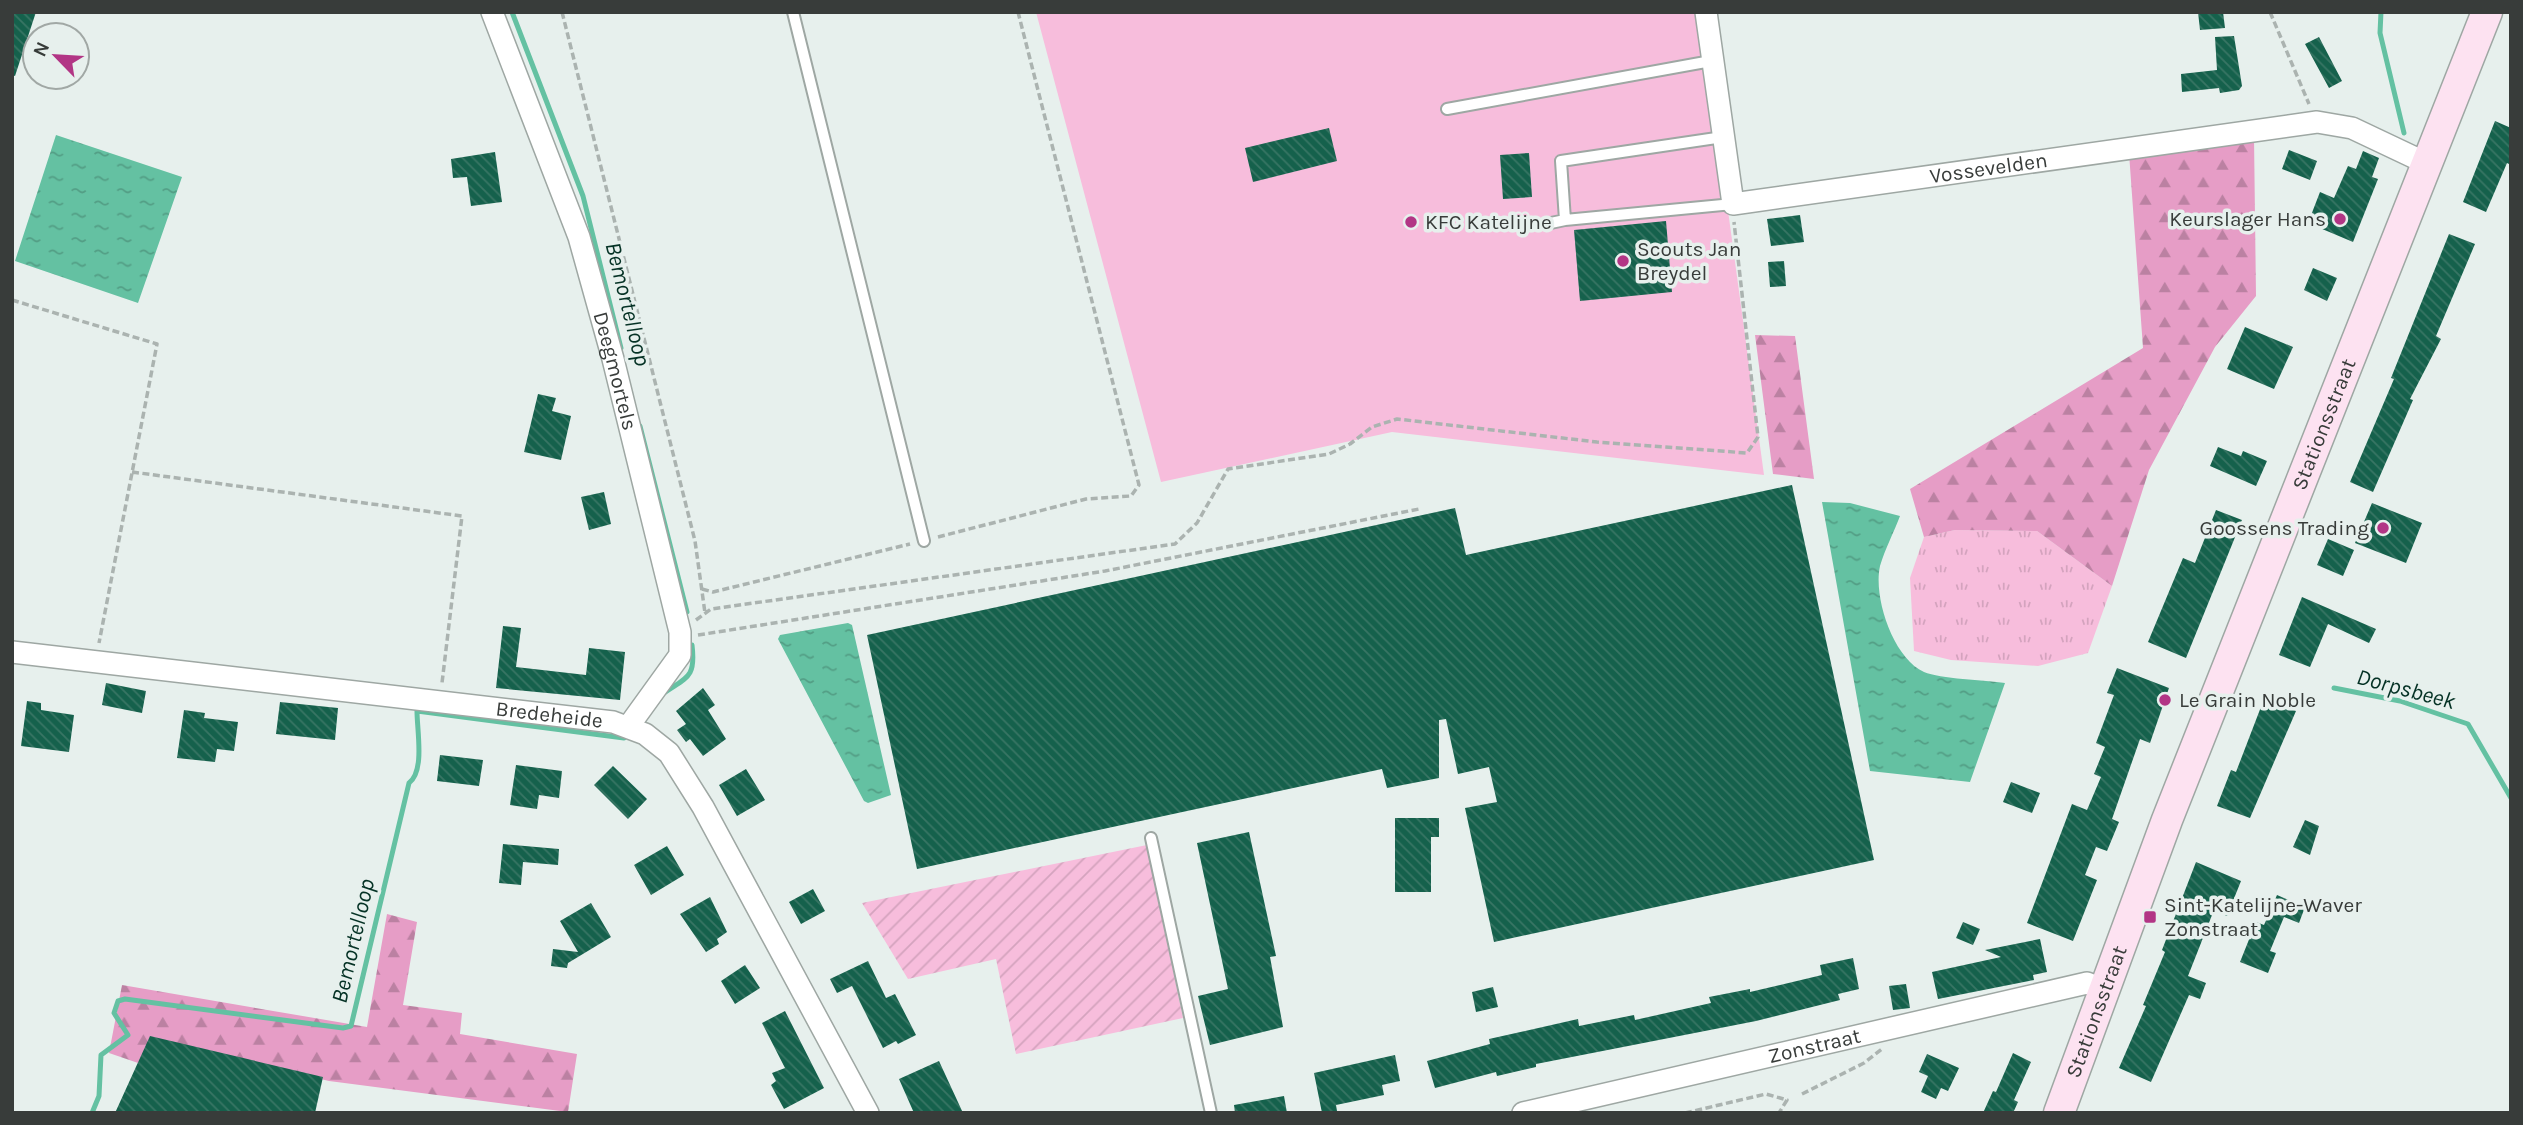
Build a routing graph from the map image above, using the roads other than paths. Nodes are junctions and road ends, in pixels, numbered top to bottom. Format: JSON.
{"nodes":[{"id":1,"x":492,"y":12,"type":"edge"},
{"id":2,"x":793,"y":12,"type":"edge"},
{"id":3,"x":1706,"y":12,"type":"edge"},
{"id":4,"x":2487,"y":12,"type":"edge"},
{"id":5,"x":1711,"y":61,"type":"junction"},
{"id":6,"x":1447,"y":109,"type":"dead end"},
{"id":7,"x":1723,"y":137,"type":"junction"},
{"id":8,"x":2428,"y":164,"type":"junction"},
{"id":9,"x":1733,"y":204,"type":"junction"},
{"id":10,"x":1564,"y":220,"type":"junction"},
{"id":11,"x":1546,"y":224,"type":"dead end"},
{"id":12,"x":924,"y":541,"type":"road end"},
{"id":13,"x":12,"y":652,"type":"edge"},
{"id":14,"x":628,"y":727,"type":"junction"},
{"id":15,"x":1151,"y":838,"type":"dead end"},
{"id":16,"x":2105,"y":990,"type":"junction"},
{"id":17,"x":868,"y":1113,"type":"edge"},
{"id":18,"x":1211,"y":1113,"type":"edge"},
{"id":19,"x":1523,"y":1113,"type":"edge"},
{"id":20,"x":2059,"y":1113,"type":"edge"}],
"edges":[{"from":1,"to":14,"type":"street","name":"Deegmortels"},
{"from":2,"to":12,"type":"lane"},
{"from":3,"to":5,"type":"street"},
{"from":4,"to":8,"type":"street","name":"Stationsstraat"},
{"from":5,"to":6,"type":"lane"},
{"from":5,"to":7,"type":"street"},
{"from":7,"to":9,"type":"street"},
{"from":7,"to":10,"type":"lane"},
{"from":8,"to":9,"type":"street","name":"Vossevelden"},
{"from":8,"to":16,"type":"street","name":"Stationsstraat"},
{"from":9,"to":10,"type":"lane"},
{"from":10,"to":11,"type":"lane"},
{"from":13,"to":14,"type":"street","name":"Bredeheide"},
{"from":14,"to":17,"type":"street","name":"Bredeheide"},
{"from":15,"to":18,"type":"lane"},
{"from":16,"to":19,"type":"street","name":"Zonstraat"},
{"from":16,"to":20,"type":"street","name":"Stationsstraat"}]}
